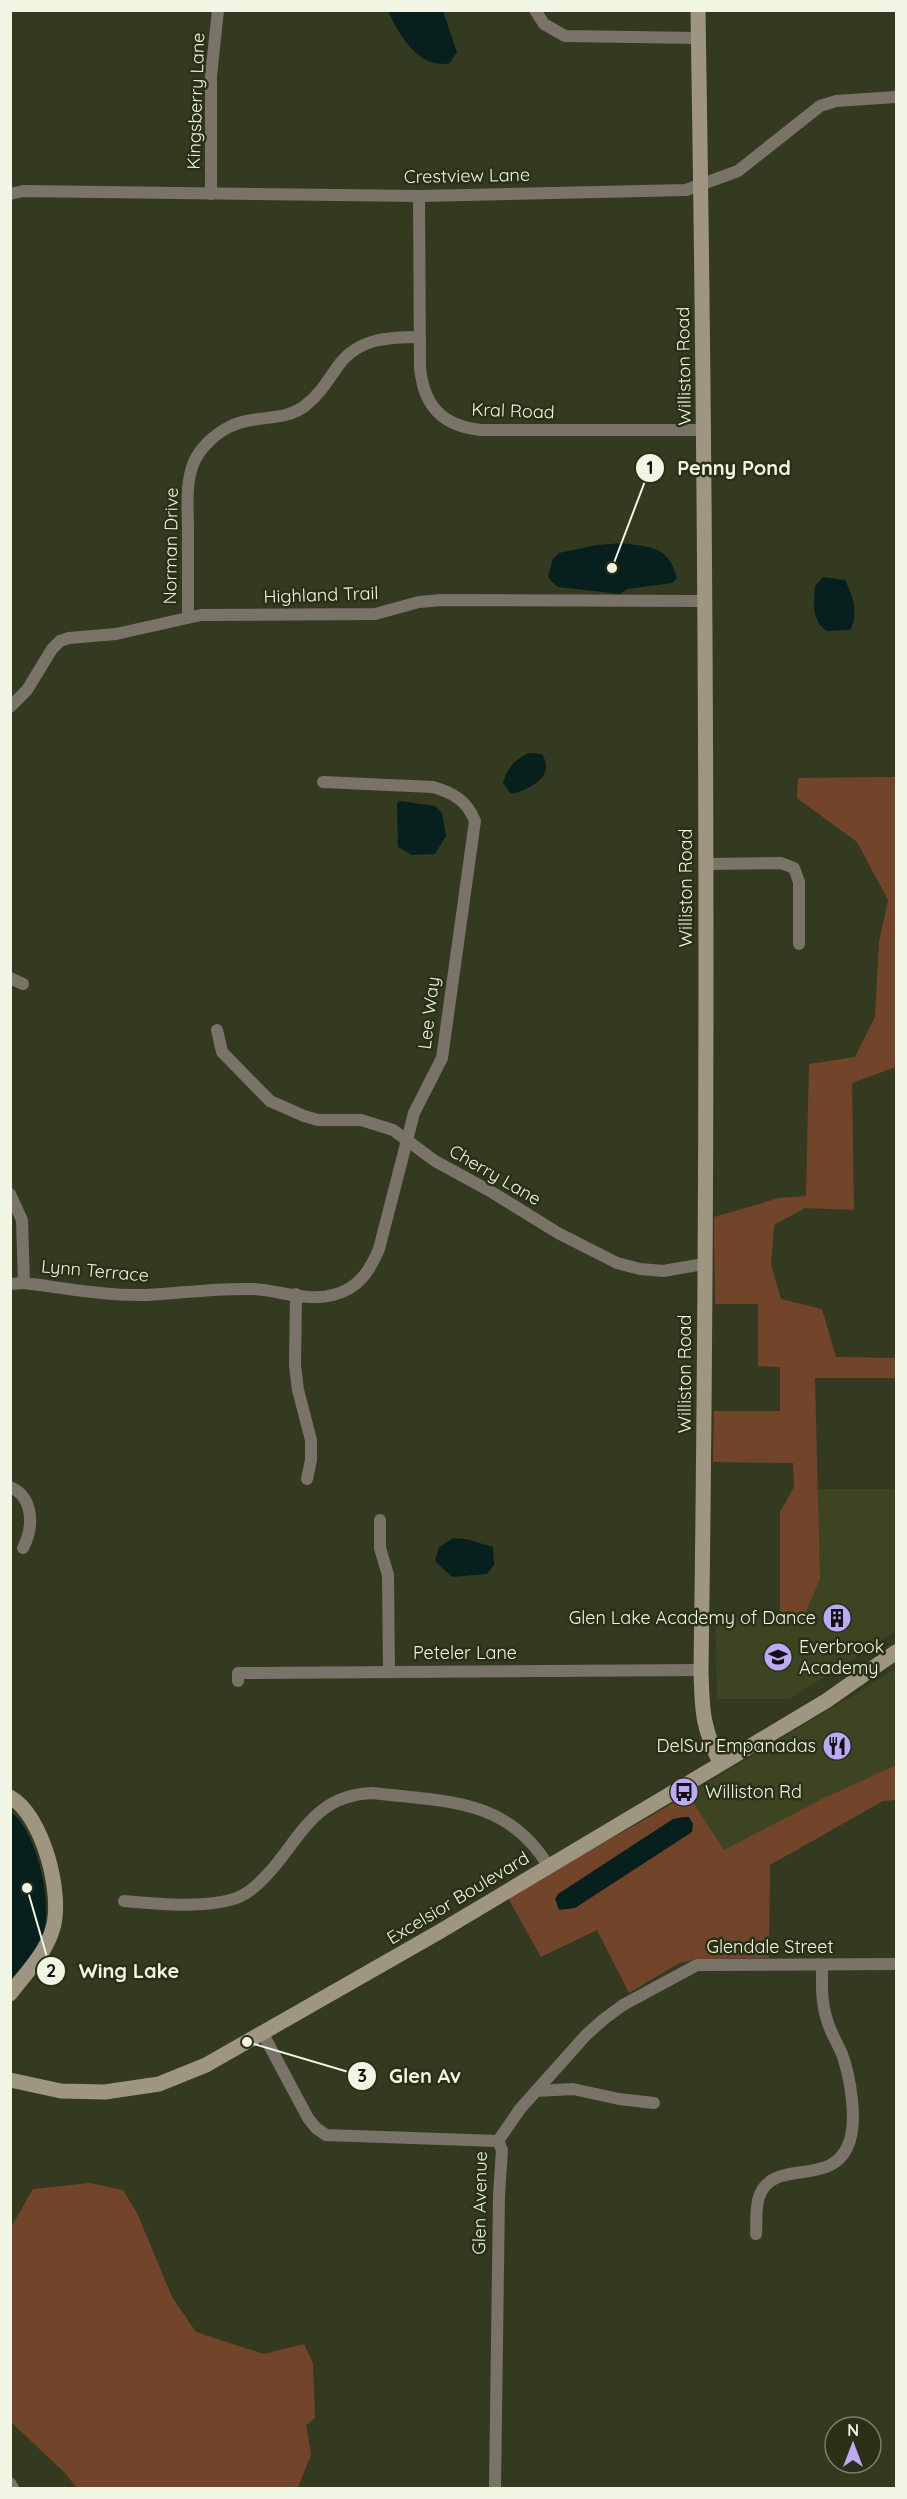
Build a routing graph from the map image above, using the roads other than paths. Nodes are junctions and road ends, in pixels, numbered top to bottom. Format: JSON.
{"nodes":[{"id":1,"x":218,"y":10,"type":"edge"},
{"id":2,"x":535,"y":10,"type":"edge"},
{"id":3,"x":698,"y":10,"type":"edge"},
{"id":4,"x":698,"y":38,"type":"junction"},
{"id":5,"x":897,"y":98,"type":"edge"},
{"id":6,"x":701,"y":186,"type":"junction"},
{"id":7,"x":10,"y":194,"type":"edge"},
{"id":8,"x":211,"y":194,"type":"junction"},
{"id":9,"x":419,"y":196,"type":"junction"},
{"id":10,"x":420,"y":338,"type":"junction"},
{"id":11,"x":705,"y":430,"type":"junction"},
{"id":12,"x":705,"y":601,"type":"junction"},
{"id":13,"x":188,"y":617,"type":"junction"},
{"id":14,"x":10,"y":707,"type":"edge"},
{"id":15,"x":323,"y":782,"type":"dead end"},
{"id":16,"x":706,"y":864,"type":"junction"},
{"id":17,"x":799,"y":944,"type":"dead end"},
{"id":18,"x":10,"y":978,"type":"edge"},
{"id":19,"x":23,"y":984,"type":"dead end"},
{"id":20,"x":218,"y":1030,"type":"dead end"},
{"id":21,"x":408,"y":1139,"type":"junction"},
{"id":22,"x":10,"y":1194,"type":"edge"},
{"id":23,"x":704,"y":1264,"type":"junction"},
{"id":24,"x":24,"y":1283,"type":"junction"},
{"id":25,"x":10,"y":1284,"type":"edge"},
{"id":26,"x":249,"y":1289,"type":"joint"},
{"id":27,"x":296,"y":1294,"type":"junction"},
{"id":28,"x":307,"y":1479,"type":"dead end"},
{"id":29,"x":10,"y":1487,"type":"edge"},
{"id":30,"x":380,"y":1520,"type":"dead end"},
{"id":31,"x":23,"y":1548,"type":"dead end"},
{"id":32,"x":897,"y":1652,"type":"edge"},
{"id":33,"x":701,"y":1670,"type":"junction"},
{"id":34,"x":389,"y":1671,"type":"junction"},
{"id":35,"x":238,"y":1681,"type":"dead end"},
{"id":36,"x":720,"y":1762,"type":"junction"},
{"id":37,"x":10,"y":1797,"type":"edge"},
{"id":38,"x":549,"y":1867,"type":"junction"},
{"id":39,"x":124,"y":1901,"type":"dead end"},
{"id":40,"x":897,"y":1964,"type":"edge"},
{"id":41,"x":822,"y":1965,"type":"junction"},
{"id":42,"x":10,"y":1994,"type":"edge"},
{"id":43,"x":262,"y":2032,"type":"junction"},
{"id":44,"x":10,"y":2080,"type":"edge"},
{"id":45,"x":536,"y":2091,"type":"junction"},
{"id":46,"x":654,"y":2103,"type":"dead end"},
{"id":47,"x":498,"y":2140,"type":"junction"},
{"id":48,"x":756,"y":2234,"type":"dead end"},
{"id":49,"x":10,"y":2483,"type":"edge"},
{"id":50,"x":13,"y":2488,"type":"edge"},
{"id":51,"x":495,"y":2488,"type":"edge"}],
"edges":[{"from":1,"to":8,"type":"street","name":"Kingsberry Lane"},
{"from":2,"to":4,"type":"street"},
{"from":3,"to":4,"type":"main road","name":"Williston Road"},
{"from":4,"to":6,"type":"main road","name":"Williston Road"},
{"from":5,"to":6,"type":"street","name":"Crestview Lane"},
{"from":6,"to":9,"type":"street","name":"Crestview Lane"},
{"from":6,"to":11,"type":"main road","name":"Williston Road"},
{"from":7,"to":8,"type":"street","name":"Crestview Lane"},
{"from":8,"to":9,"type":"street","name":"Crestview Lane"},
{"from":9,"to":10,"type":"street","name":"Kral Road"},
{"from":10,"to":11,"type":"street","name":"Kral Road"},
{"from":10,"to":13,"type":"street","name":"Norman Drive"},
{"from":11,"to":12,"type":"main road","name":"Williston Road"},
{"from":12,"to":13,"type":"street","name":"Highland Trail"},
{"from":12,"to":16,"type":"main road","name":"Williston Road"},
{"from":13,"to":14,"type":"street","name":"Highland Trail"},
{"from":15,"to":21,"type":"street","name":"Lee Way"},
{"from":16,"to":17,"type":"street"},
{"from":16,"to":23,"type":"main road","name":"Williston Road"},
{"from":18,"to":19,"type":"street"},
{"from":20,"to":21,"type":"street","name":"Cherry Lane"},
{"from":21,"to":23,"type":"street","name":"Cherry Lane"},
{"from":21,"to":27,"type":"street","name":"Lee Way"},
{"from":22,"to":24,"type":"street"},
{"from":23,"to":33,"type":"main road","name":"Williston Road"},
{"from":24,"to":25,"type":"street","name":"Lynn Terrace"},
{"from":24,"to":26,"type":"street","name":"Lynn Terrace"},
{"from":26,"to":27,"type":"street","name":"Lee Way"},
{"from":27,"to":28,"type":"street"},
{"from":29,"to":31,"type":"street"},
{"from":30,"to":34,"type":"street"},
{"from":32,"to":36,"type":"main road","name":"Excelsior Boulevard"},
{"from":33,"to":34,"type":"street","name":"Peteler Lane"},
{"from":33,"to":36,"type":"main road","name":"Williston Road"},
{"from":34,"to":35,"type":"street","name":"Peteler Lane"},
{"from":36,"to":38,"type":"main road","name":"Excelsior Boulevard"},
{"from":37,"to":42,"type":"main road"},
{"from":38,"to":39,"type":"street"},
{"from":38,"to":43,"type":"main road","name":"Excelsior Boulevard"},
{"from":40,"to":41,"type":"street","name":"Glendale Street"},
{"from":41,"to":45,"type":"street","name":"Glendale Street"},
{"from":41,"to":48,"type":"street"},
{"from":43,"to":44,"type":"main road","name":"Excelsior Boulevard"},
{"from":43,"to":47,"type":"street","name":"Glen Avenue"},
{"from":45,"to":46,"type":"street"},
{"from":45,"to":47,"type":"street","name":"Glendale Street"},
{"from":47,"to":51,"type":"street","name":"Glen Avenue"},
{"from":49,"to":50,"type":"street"}]}
